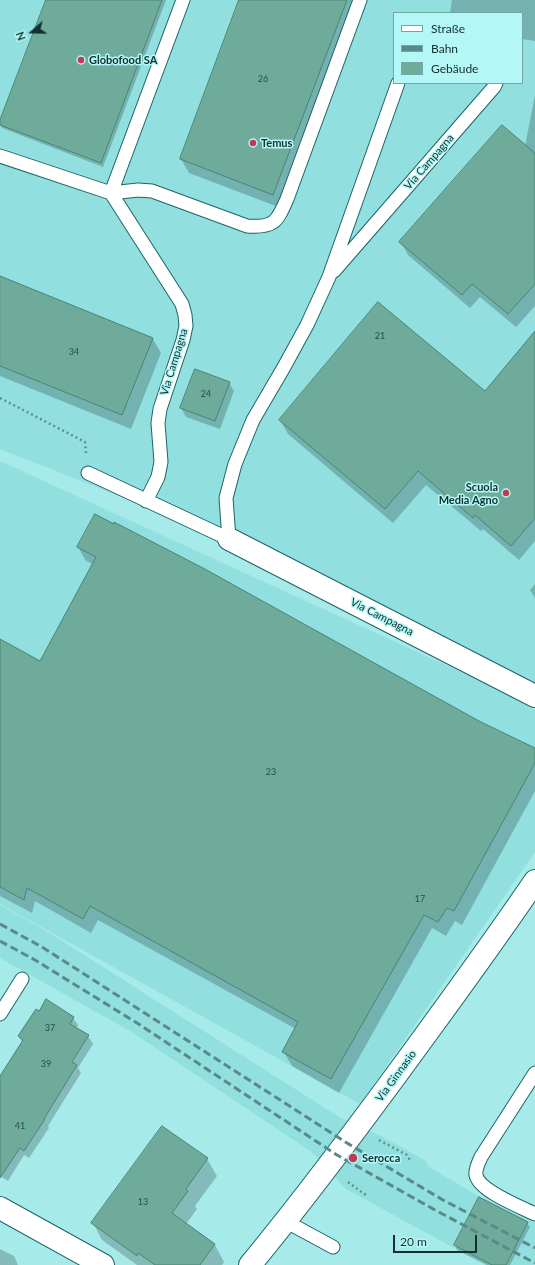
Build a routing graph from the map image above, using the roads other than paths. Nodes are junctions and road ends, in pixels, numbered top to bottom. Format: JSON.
{"nodes":[{"id":1,"x":183,"y":0,"type":"edge"},
{"id":2,"x":360,"y":0,"type":"edge"},
{"id":3,"x":398,"y":84,"type":"edge"},
{"id":4,"x":496,"y":84,"type":"edge"},
{"id":5,"x":0,"y":156,"type":"edge"},
{"id":6,"x":111,"y":193,"type":"junction"},
{"id":7,"x":329,"y":277,"type":"junction"},
{"id":8,"x":88,"y":473,"type":"road end"},
{"id":9,"x":146,"y":501,"type":"junction"},
{"id":10,"x":229,"y":539,"type":"junction"},
{"id":11,"x":535,"y":696,"type":"edge"},
{"id":12,"x":535,"y":881,"type":"edge"},
{"id":13,"x":22,"y":979,"type":"dead end"},
{"id":14,"x":0,"y":1014,"type":"edge"},
{"id":15,"x":535,"y":1073,"type":"edge"},
{"id":16,"x":0,"y":1208,"type":"edge"},
{"id":17,"x":535,"y":1214,"type":"edge"},
{"id":18,"x":285,"y":1221,"type":"junction"},
{"id":19,"x":333,"y":1247,"type":"dead end"},
{"id":20,"x":254,"y":1264,"type":"edge"},
{"id":21,"x":103,"y":1265,"type":"edge"}],
"edges":[{"from":1,"to":6,"type":"lane"},
{"from":2,"to":6,"type":"lane"},
{"from":3,"to":7,"type":"lane","name":"Via Campagna"},
{"from":4,"to":7,"type":"lane","name":"Via Campagna"},
{"from":5,"to":6,"type":"lane"},
{"from":6,"to":9,"type":"lane","name":"Via Campagna"},
{"from":7,"to":10,"type":"lane","name":"Via Campagna"},
{"from":8,"to":9,"type":"lane","name":"Via Campagna"},
{"from":9,"to":10,"type":"lane","name":"Via Campagna"},
{"from":10,"to":11,"type":"street","name":"Via Campagna"},
{"from":12,"to":18,"type":"street","name":"Via Ginnasio"},
{"from":13,"to":14,"type":"lane"},
{"from":15,"to":17,"type":"lane"},
{"from":16,"to":21,"type":"street"},
{"from":18,"to":19,"type":"lane"},
{"from":18,"to":20,"type":"street","name":"Via Ginnasio"}]}
